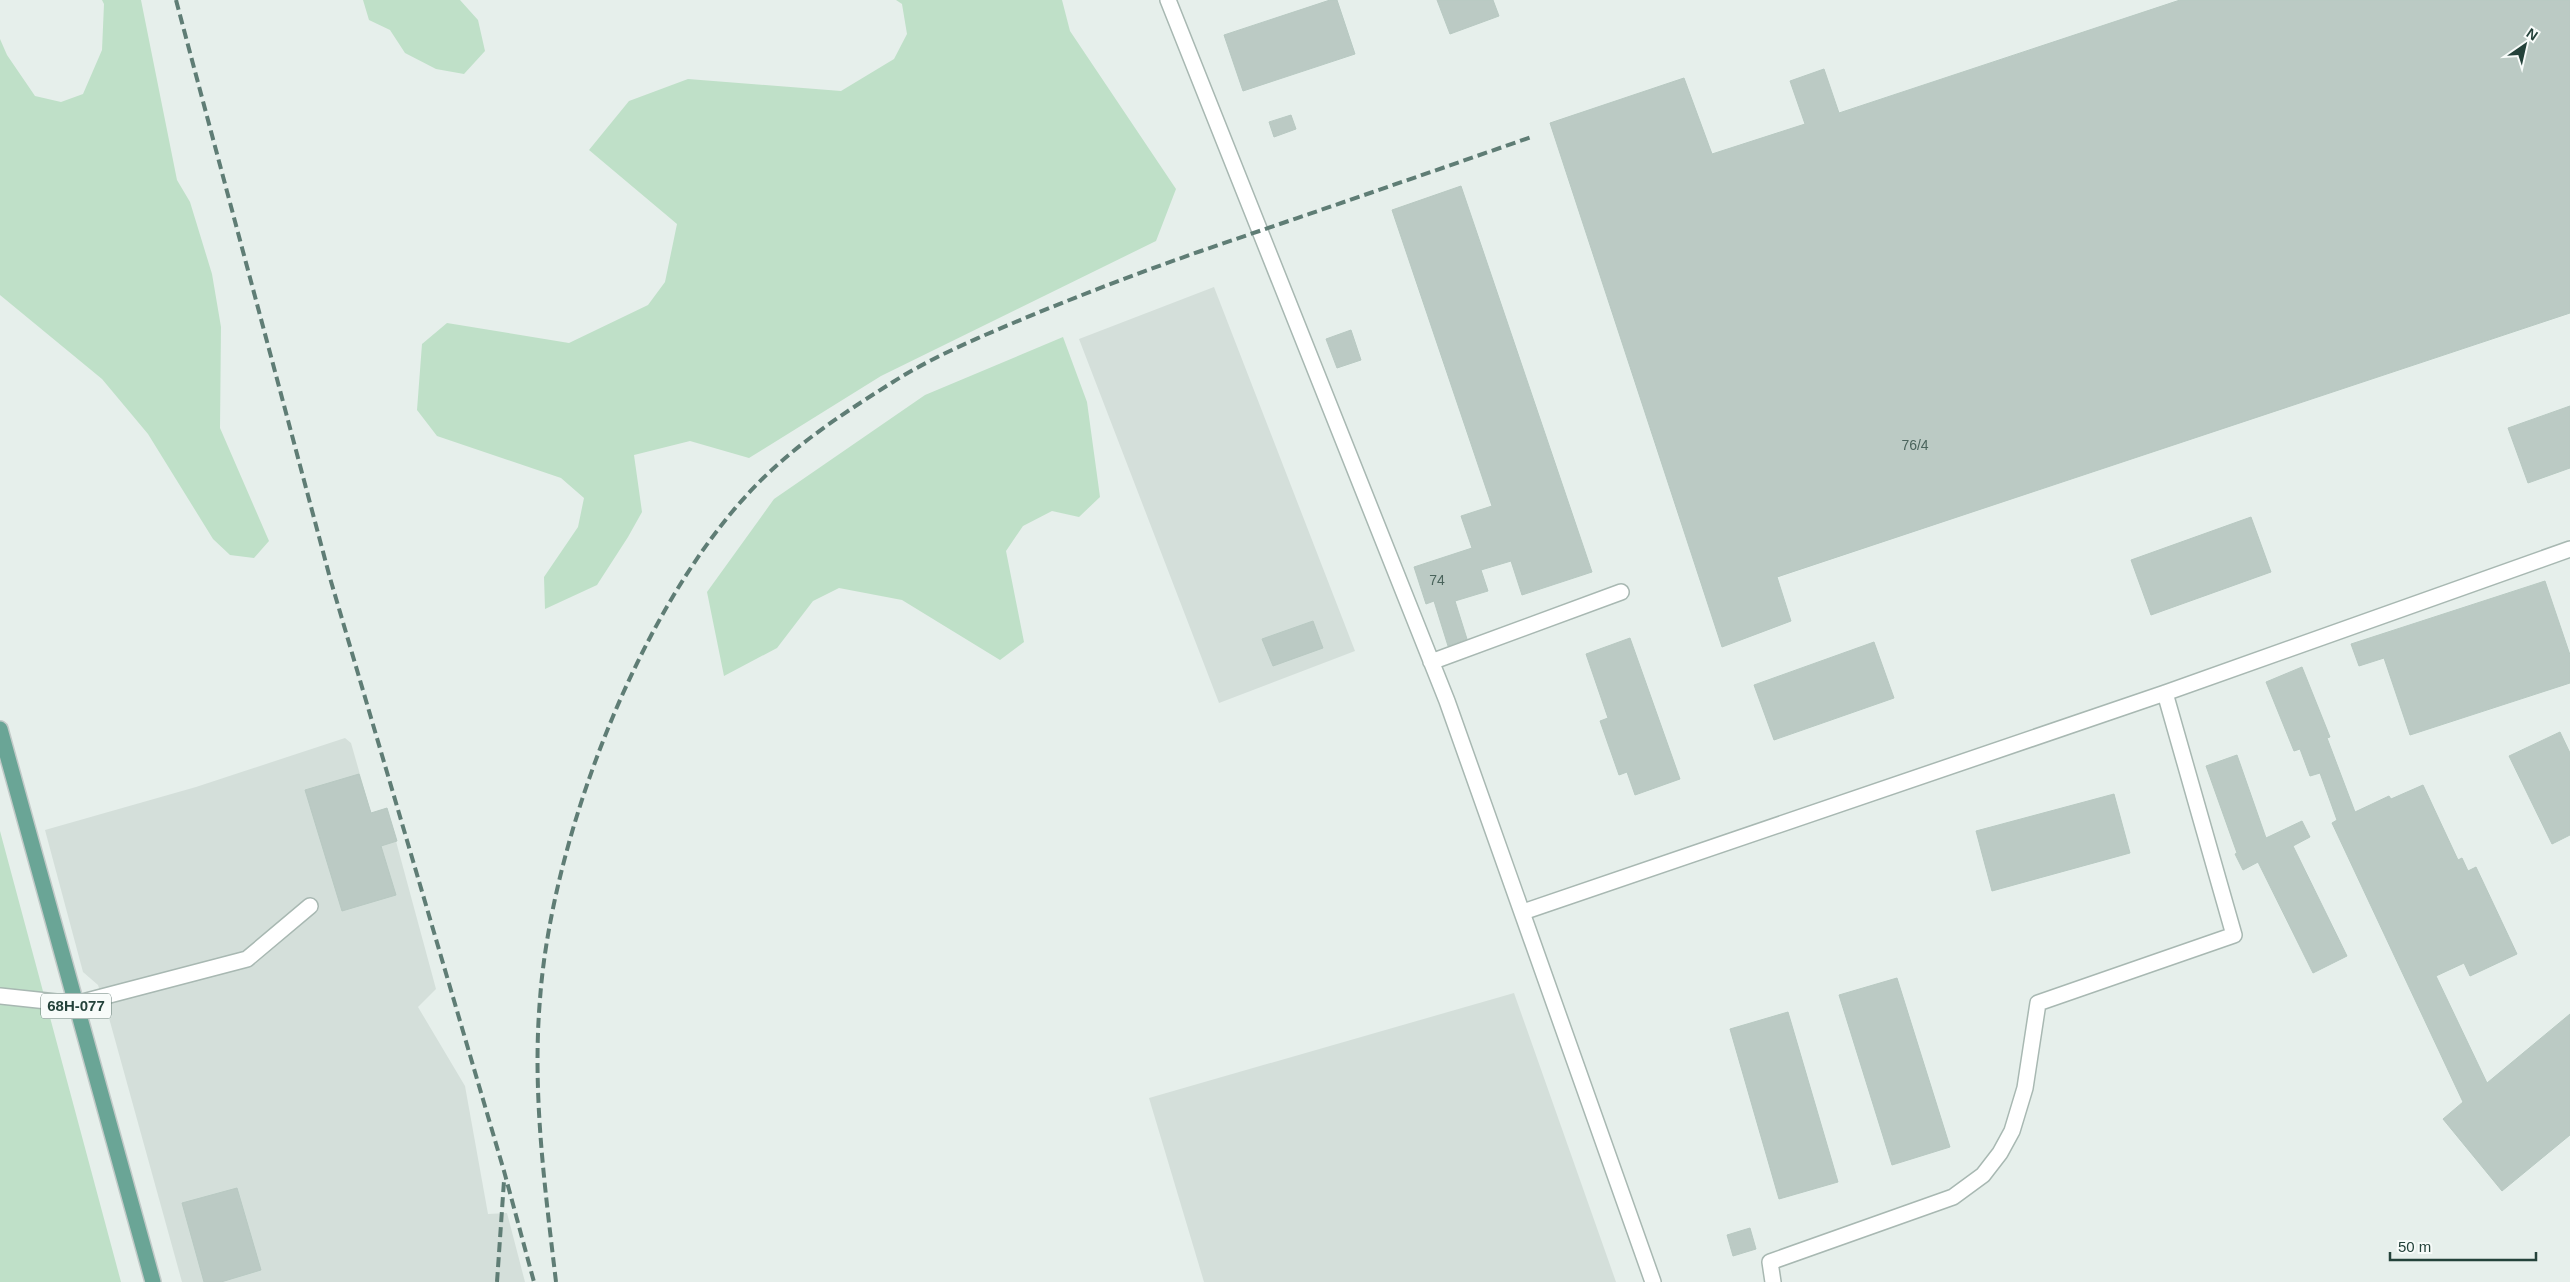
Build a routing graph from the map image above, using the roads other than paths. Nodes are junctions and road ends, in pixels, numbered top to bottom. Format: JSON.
{"nodes":[{"id":1,"x":1168,"y":0,"type":"edge"},
{"id":2,"x":2570,"y":549,"type":"edge"},
{"id":3,"x":1621,"y":592,"type":"dead end"},
{"id":4,"x":1431,"y":662,"type":"junction"},
{"id":5,"x":2164,"y":693,"type":"junction"},
{"id":6,"x":0,"y":729,"type":"edge"},
{"id":7,"x":310,"y":906,"type":"dead end"},
{"id":8,"x":1524,"y":912,"type":"junction"},
{"id":9,"x":0,"y":996,"type":"edge"},
{"id":10,"x":75,"y":1004,"type":"junction"},
{"id":11,"x":153,"y":1282,"type":"edge"},
{"id":12,"x":1654,"y":1282,"type":"edge"},
{"id":13,"x":1773,"y":1282,"type":"edge"}],
"edges":[{"from":1,"to":4,"type":"street"},
{"from":2,"to":5,"type":"street"},
{"from":3,"to":4,"type":"street"},
{"from":4,"to":8,"type":"street"},
{"from":5,"to":8,"type":"street"},
{"from":5,"to":13,"type":"street"},
{"from":6,"to":10,"type":"main road","number":"68Н-077"},
{"from":7,"to":10,"type":"street"},
{"from":8,"to":12,"type":"street"},
{"from":9,"to":10,"type":"street"},
{"from":10,"to":11,"type":"main road","number":"68Н-077"}]}
